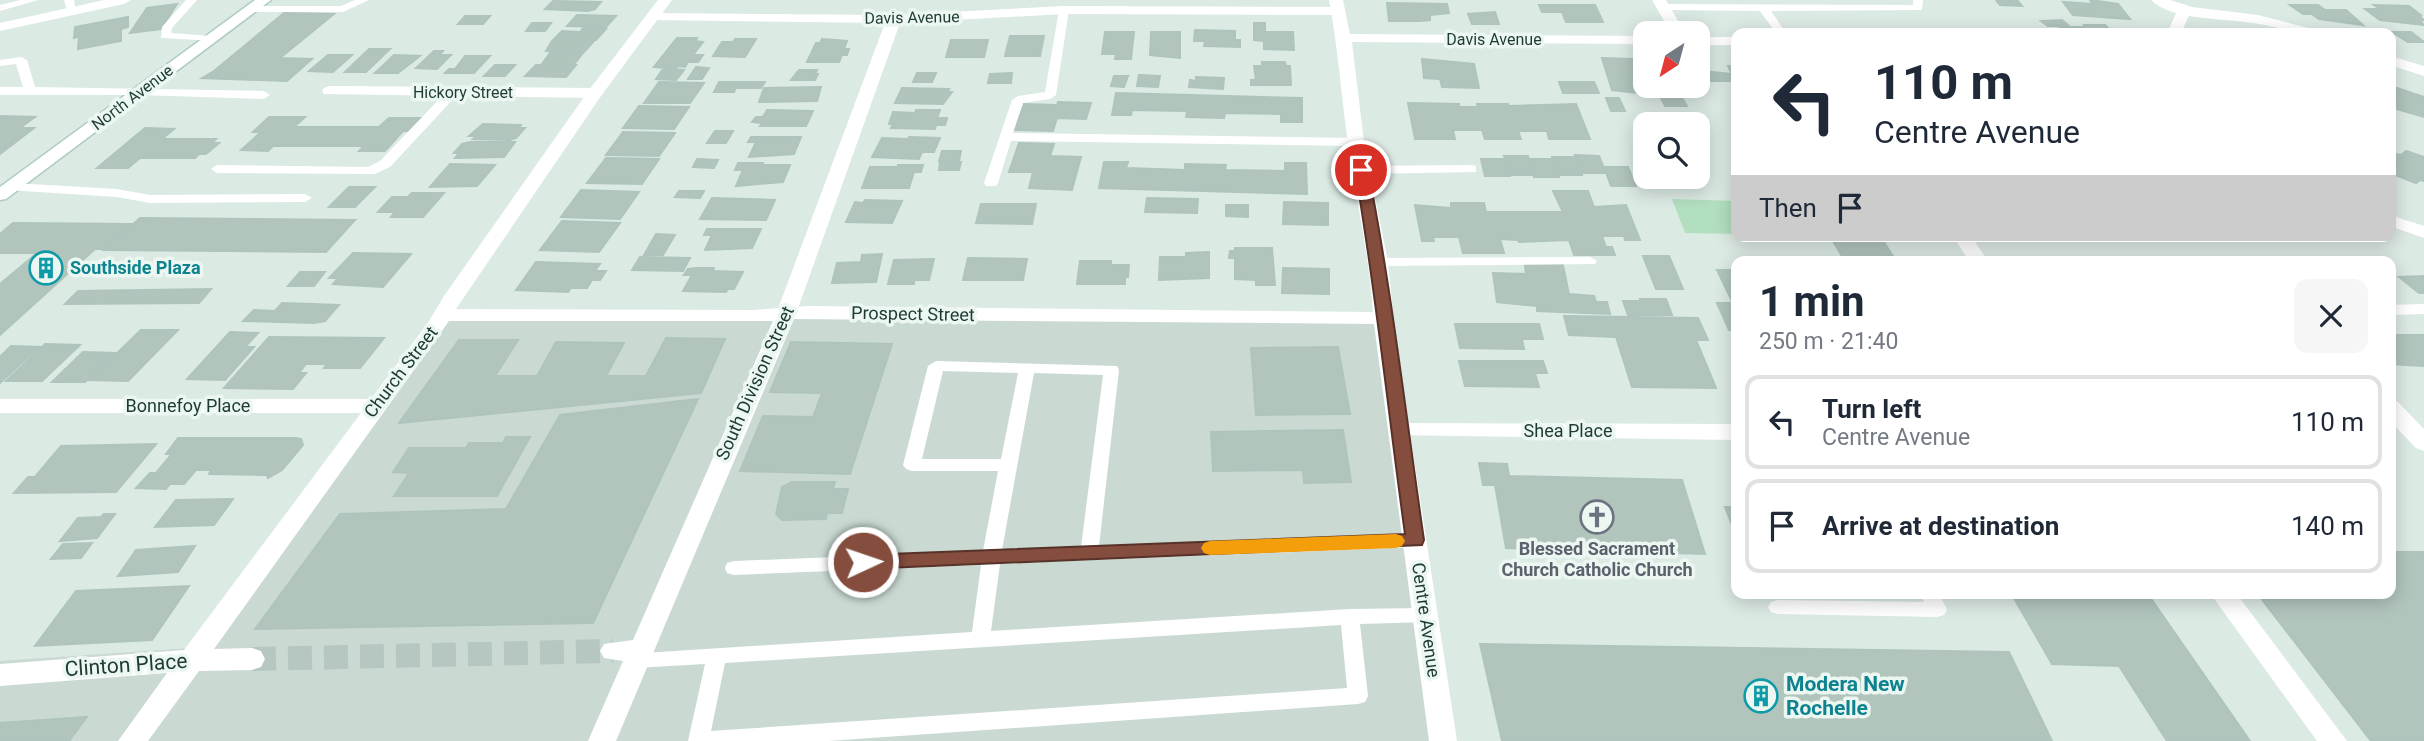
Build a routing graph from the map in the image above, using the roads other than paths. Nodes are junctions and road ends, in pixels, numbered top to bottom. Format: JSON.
{"nodes":[{"id":1,"x":33,"y":0,"type":"edge"},
{"id":2,"x":124,"y":0,"type":"edge"},
{"id":3,"x":192,"y":0,"type":"edge"},
{"id":4,"x":363,"y":0,"type":"edge"},
{"id":5,"x":665,"y":0,"type":"edge"},
{"id":6,"x":1918,"y":0,"type":"edge"},
{"id":7,"x":2158,"y":0,"type":"edge"},
{"id":8,"x":2215,"y":0,"type":"edge"},
{"id":9,"x":1661,"y":3,"type":"edge"},
{"id":10,"x":258,"y":4,"type":"edge"},
{"id":11,"x":1337,"y":5,"type":"edge"},
{"id":12,"x":71,"y":6,"type":"edge"},
{"id":13,"x":0,"y":8,"type":"edge"},
{"id":14,"x":1764,"y":8,"type":"junction"},
{"id":15,"x":1064,"y":10,"type":"junction"},
{"id":16,"x":2184,"y":11,"type":"junction"},
{"id":17,"x":653,"y":16,"type":"junction"},
{"id":18,"x":2229,"y":16,"type":"junction"},
{"id":19,"x":894,"y":19,"type":"junction"},
{"id":20,"x":1671,"y":21,"type":"edge"},
{"id":21,"x":0,"y":27,"type":"edge"},
{"id":22,"x":1778,"y":28,"type":"edge"},
{"id":23,"x":2176,"y":28,"type":"edge"},
{"id":24,"x":2294,"y":28,"type":"edge"},
{"id":25,"x":1344,"y":38,"type":"junction"},
{"id":26,"x":211,"y":39,"type":"junction"},
{"id":27,"x":1633,"y":40,"type":"edge"},
{"id":28,"x":1710,"y":41,"type":"edge"},
{"id":29,"x":1731,"y":41,"type":"edge"},
{"id":30,"x":2396,"y":62,"type":"edge"},
{"id":31,"x":0,"y":63,"type":"edge"},
{"id":32,"x":2424,"y":71,"type":"edge"},
{"id":33,"x":0,"y":90,"type":"edge"},
{"id":34,"x":30,"y":91,"type":"junction"},
{"id":35,"x":140,"y":91,"type":"junction"},
{"id":36,"x":330,"y":91,"type":"dead end"},
{"id":37,"x":453,"y":92,"type":"junction"},
{"id":38,"x":595,"y":93,"type":"junction"},
{"id":39,"x":264,"y":95,"type":"dead end"},
{"id":40,"x":1006,"y":137,"type":"junction"},
{"id":41,"x":1356,"y":142,"type":"junction"},
{"id":42,"x":217,"y":169,"type":"dead end"},
{"id":43,"x":1471,"y":169,"type":"dead end"},
{"id":44,"x":1361,"y":170,"type":"junction"},
{"id":45,"x":991,"y":183,"type":"dead end"},
{"id":46,"x":6,"y":191,"type":"edge"},
{"id":47,"x":305,"y":198,"type":"dead end"},
{"id":48,"x":2396,"y":222,"type":"edge"},
{"id":49,"x":2424,"y":232,"type":"edge"},
{"id":50,"x":1590,"y":261,"type":"dead end"},
{"id":51,"x":1378,"y":262,"type":"junction"},
{"id":52,"x":2424,"y":309,"type":"edge"},
{"id":53,"x":2396,"y":310,"type":"edge"},
{"id":54,"x":786,"y":314,"type":"junction"},
{"id":55,"x":442,"y":315,"type":"junction"},
{"id":56,"x":1384,"y":318,"type":"junction"},
{"id":57,"x":1027,"y":368,"type":"junction"},
{"id":58,"x":377,"y":405,"type":"junction"},
{"id":59,"x":0,"y":406,"type":"edge"},
{"id":60,"x":2396,"y":413,"type":"edge"},
{"id":61,"x":1400,"y":430,"type":"junction"},
{"id":62,"x":1731,"y":432,"type":"edge"},
{"id":63,"x":2424,"y":443,"type":"edge"},
{"id":64,"x":1008,"y":465,"type":"junction"},
{"id":65,"x":1415,"y":540,"type":"junction"},
{"id":66,"x":1089,"y":553,"type":"junction"},
{"id":67,"x":992,"y":556,"type":"junction"},
{"id":68,"x":734,"y":568,"type":"dead end"},
{"id":69,"x":1932,"y":599,"type":"edge"},
{"id":70,"x":2226,"y":599,"type":"edge"},
{"id":71,"x":1778,"y":607,"type":"dead end"},
{"id":72,"x":1426,"y":615,"type":"junction"},
{"id":73,"x":1350,"y":617,"type":"junction"},
{"id":74,"x":980,"y":641,"type":"junction"},
{"id":75,"x":629,"y":654,"type":"junction"},
{"id":76,"x":717,"y":655,"type":"junction"},
{"id":77,"x":251,"y":659,"type":"tunnel mouth"},
{"id":78,"x":191,"y":660,"type":"junction"},
{"id":79,"x":0,"y":675,"type":"edge"},
{"id":80,"x":132,"y":741,"type":"edge"},
{"id":81,"x":602,"y":741,"type":"edge"},
{"id":82,"x":1443,"y":741,"type":"edge"},
{"id":83,"x":2333,"y":741,"type":"edge"}],
"edges":[{"from":1,"to":13,"type":"lane"},
{"from":2,"to":12,"type":"street"},
{"from":3,"to":26,"type":"lane"},
{"from":4,"to":10,"type":"lane"},
{"from":5,"to":17,"type":"street","name":"Church Street"},
{"from":6,"to":14,"type":"lane"},
{"from":7,"to":16,"type":"street"},
{"from":8,"to":18,"type":"street"},
{"from":9,"to":14,"type":"lane"},
{"from":9,"to":20,"type":"street"},
{"from":10,"to":26,"type":"street","name":"North Avenue"},
{"from":11,"to":15,"type":"street","name":"Davis Avenue"},
{"from":11,"to":25,"type":"street","name":"Centre Avenue"},
{"from":12,"to":21,"type":"street"},
{"from":14,"to":22,"type":"lane"},
{"from":15,"to":19,"type":"street","name":"Davis Avenue"},
{"from":15,"to":40,"type":"lane"},
{"from":16,"to":18,"type":"street"},
{"from":16,"to":23,"type":"street"},
{"from":17,"to":19,"type":"street","name":"Davis Avenue"},
{"from":17,"to":38,"type":"street","name":"Church Street"},
{"from":18,"to":24,"type":"street"},
{"from":19,"to":54,"type":"street","name":"South Division Street"},
{"from":25,"to":27,"type":"street","name":"Davis Avenue"},
{"from":25,"to":41,"type":"street","name":"Centre Avenue"},
{"from":26,"to":35,"type":"street","name":"North Avenue"},
{"from":28,"to":29,"type":"street"},
{"from":30,"to":32,"type":"street"},
{"from":31,"to":34,"type":"lane"},
{"from":33,"to":34,"type":"lane"},
{"from":34,"to":35,"type":"lane"},
{"from":35,"to":39,"type":"lane"},
{"from":35,"to":46,"type":"street","name":"North Avenue"},
{"from":36,"to":37,"type":"street","name":"Hickory Street"},
{"from":37,"to":38,"type":"street","name":"Hickory Street"},
{"from":37,"to":42,"type":"lane"},
{"from":38,"to":55,"type":"street","name":"Church Street"},
{"from":40,"to":41,"type":"lane"},
{"from":40,"to":45,"type":"lane"},
{"from":41,"to":44,"type":"street","name":"Centre Avenue"},
{"from":43,"to":44,"type":"lane"},
{"from":44,"to":51,"type":"street","name":"Centre Avenue"},
{"from":46,"to":47,"type":"lane"},
{"from":48,"to":49,"type":"street"},
{"from":50,"to":51,"type":"lane"},
{"from":51,"to":56,"type":"street","name":"Centre Avenue"},
{"from":52,"to":53,"type":"lane"},
{"from":54,"to":55,"type":"street","name":"Prospect Street"},
{"from":54,"to":56,"type":"street","name":"Prospect Street"},
{"from":54,"to":75,"type":"street","name":"South Division Street"},
{"from":55,"to":58,"type":"street","name":"Church Street"},
{"from":56,"to":61,"type":"street","name":"Centre Avenue"},
{"from":57,"to":64,"type":"lane"},
{"from":57,"to":64,"type":"lane"},
{"from":57,"to":66,"type":"lane"},
{"from":58,"to":59,"type":"street","name":"Bonnefoy Place"},
{"from":58,"to":78,"type":"street","name":"Church Street"},
{"from":60,"to":63,"type":"street"},
{"from":61,"to":62,"type":"street","name":"Shea Place"},
{"from":61,"to":65,"type":"street","name":"Centre Avenue"},
{"from":64,"to":67,"type":"lane"},
{"from":65,"to":66,"type":"lane"},
{"from":65,"to":72,"type":"street","name":"Centre Avenue"},
{"from":66,"to":67,"type":"lane"},
{"from":67,"to":68,"type":"lane"},
{"from":67,"to":74,"type":"lane"},
{"from":69,"to":71,"type":"lane"},
{"from":70,"to":83,"type":"street"},
{"from":72,"to":73,"type":"lane"},
{"from":72,"to":82,"type":"street","name":"Centre Avenue"},
{"from":73,"to":74,"type":"lane"},
{"from":73,"to":76,"type":"lane"},
{"from":74,"to":76,"type":"lane"},
{"from":75,"to":76,"type":"lane"},
{"from":75,"to":81,"type":"street","name":"South Division Street"},
{"from":77,"to":78,"type":"street","name":"Clinton Place"},
{"from":78,"to":79,"type":"street","name":"Clinton Place"},
{"from":78,"to":80,"type":"street","name":"Church Street"}]}
